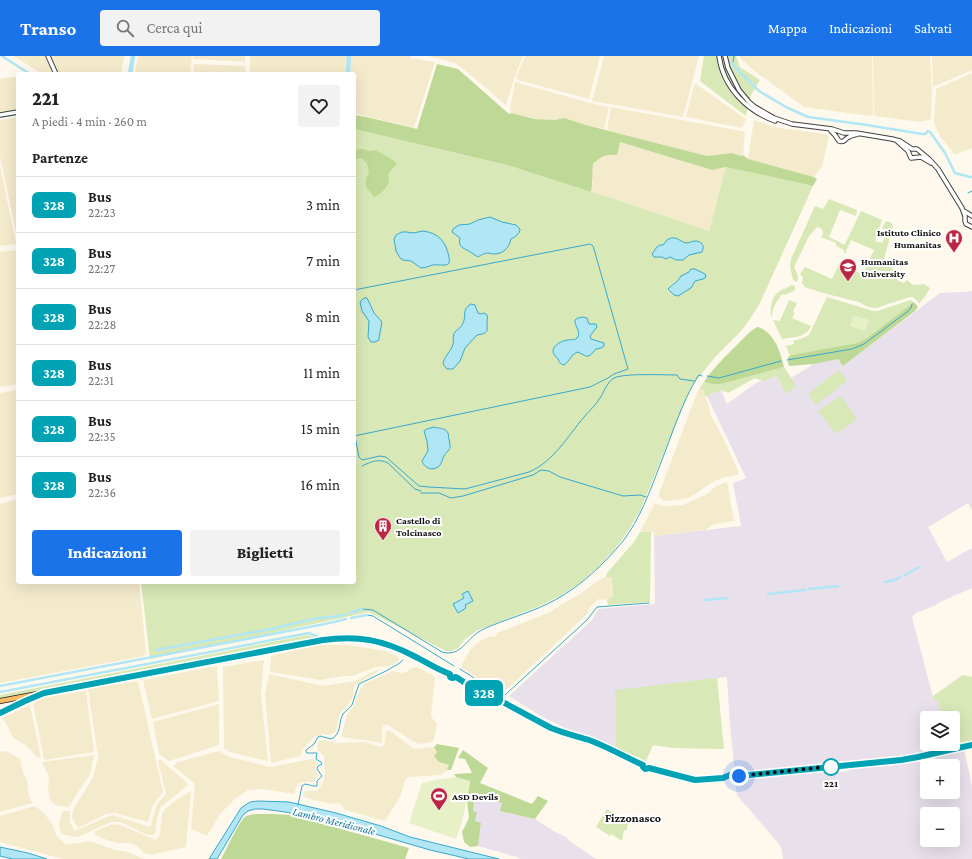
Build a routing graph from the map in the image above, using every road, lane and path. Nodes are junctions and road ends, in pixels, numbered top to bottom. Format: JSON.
{"nodes":[{"id":1,"x":48,"y":56,"type":"edge"},
{"id":2,"x":719,"y":56,"type":"edge"},
{"id":3,"x":725,"y":56,"type":"edge"},
{"id":4,"x":55,"y":72,"type":"edge"},
{"id":5,"x":16,"y":112,"type":"edge"},
{"id":6,"x":0,"y":115,"type":"edge"},
{"id":7,"x":792,"y":124,"type":"junction"},
{"id":8,"x":826,"y":129,"type":"junction"},
{"id":9,"x":842,"y":133,"type":"junction"},
{"id":10,"x":861,"y":134,"type":"junction"},
{"id":11,"x":837,"y":137,"type":"junction"},
{"id":12,"x":846,"y":140,"type":"junction"},
{"id":13,"x":896,"y":140,"type":"junction"},
{"id":14,"x":912,"y":149,"type":"junction"},
{"id":15,"x":918,"y":151,"type":"junction"},
{"id":16,"x":909,"y":154,"type":"junction"},
{"id":17,"x":916,"y":158,"type":"junction"},
{"id":18,"x":937,"y":168,"type":"junction"},
{"id":19,"x":962,"y":208,"type":"junction"},
{"id":20,"x":971,"y":216,"type":"edge"},
{"id":21,"x":965,"y":219,"type":"junction"},
{"id":22,"x":971,"y":226,"type":"edge"},
{"id":23,"x":44,"y":693,"type":"junction"},
{"id":24,"x":0,"y":701,"type":"edge"},
{"id":25,"x":0,"y":713,"type":"edge"},
{"id":26,"x":972,"y":745,"type":"edge"}],
"edges":[{"from":1,"to":4,"type":"street"},
{"from":2,"to":7,"type":"street"},
{"from":3,"to":7,"type":"street"},
{"from":5,"to":6,"type":"street"},
{"from":7,"to":8,"type":"street"},
{"from":8,"to":9,"type":"street"},
{"from":8,"to":11,"type":"street"},
{"from":9,"to":10,"type":"street"},
{"from":9,"to":11,"type":"street"},
{"from":9,"to":12,"type":"street"},
{"from":10,"to":12,"type":"street"},
{"from":10,"to":13,"type":"street"},
{"from":11,"to":12,"type":"street"},
{"from":13,"to":14,"type":"street"},
{"from":13,"to":16,"type":"street"},
{"from":14,"to":15,"type":"street"},
{"from":14,"to":16,"type":"street"},
{"from":15,"to":17,"type":"street"},
{"from":15,"to":18,"type":"street"},
{"from":16,"to":17,"type":"street"},
{"from":17,"to":18,"type":"street"},
{"from":18,"to":19,"type":"street"},
{"from":19,"to":20,"type":"street"},
{"from":19,"to":21,"type":"street"},
{"from":20,"to":21,"type":"street"},
{"from":21,"to":22,"type":"street"},
{"from":23,"to":24,"type":"main road"},
{"from":23,"to":25,"type":"main road"},
{"from":23,"to":26,"type":"main road"}]}
